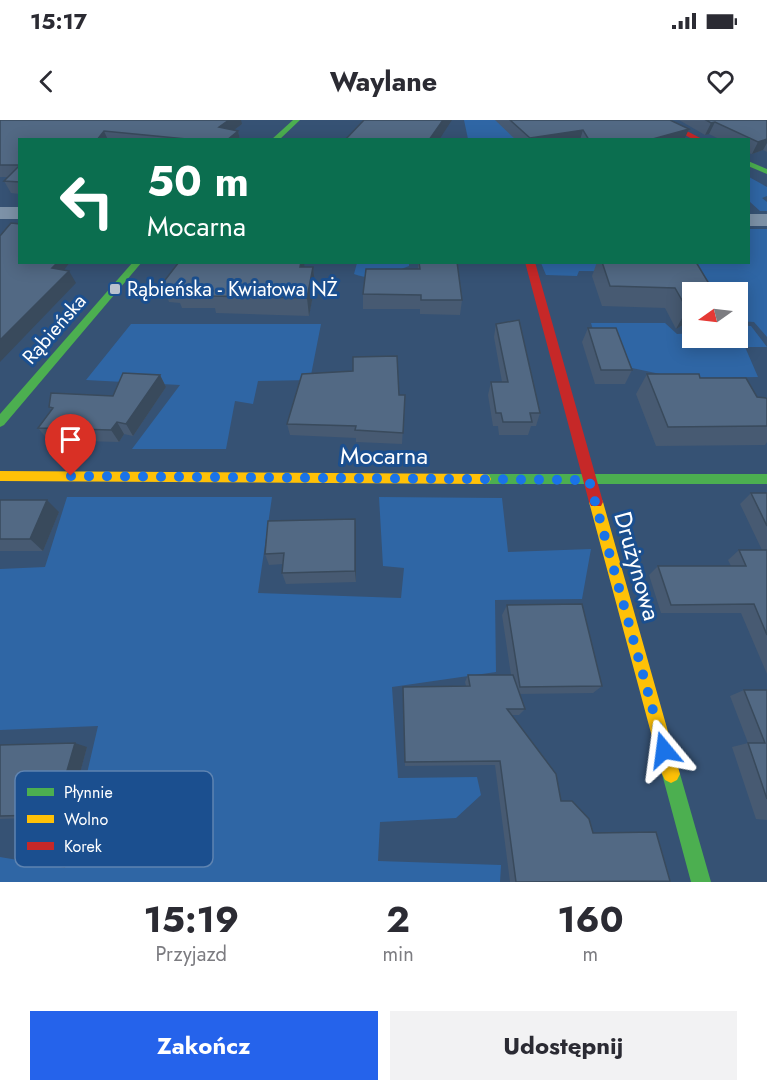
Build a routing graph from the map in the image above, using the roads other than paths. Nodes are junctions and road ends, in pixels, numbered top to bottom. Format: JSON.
{"nodes":[{"id":1,"x":297,"y":120,"type":"edge"},
{"id":2,"x":662,"y":120,"type":"edge"},
{"id":3,"x":276,"y":138,"type":"edge"},
{"id":4,"x":697,"y":138,"type":"edge"},
{"id":5,"x":750,"y":164,"type":"edge"},
{"id":6,"x":767,"y":172,"type":"edge"},
{"id":7,"x":0,"y":213,"type":"edge"},
{"id":8,"x":18,"y":213,"type":"edge"},
{"id":9,"x":750,"y":220,"type":"edge"},
{"id":10,"x":767,"y":220,"type":"edge"},
{"id":11,"x":136,"y":264,"type":"edge"},
{"id":12,"x":531,"y":264,"type":"edge"},
{"id":13,"x":0,"y":422,"type":"edge"},
{"id":14,"x":0,"y":476,"type":"edge"},
{"id":15,"x":767,"y":479,"type":"edge"},
{"id":16,"x":589,"y":480,"type":"junction"},
{"id":17,"x":701,"y":882,"type":"edge"}],
"edges":[{"from":1,"to":3,"type":"street"},
{"from":2,"to":4,"type":"street"},
{"from":5,"to":6,"type":"street"},
{"from":7,"to":8,"type":"street"},
{"from":9,"to":10,"type":"street"},
{"from":11,"to":13,"type":"street","name":"Rąbieńska"},
{"from":12,"to":16,"type":"street","name":"Drużynowa"},
{"from":14,"to":16,"type":"street","name":"Mocarna"},
{"from":15,"to":16,"type":"street","name":"Mocarna"},
{"from":16,"to":17,"type":"street","name":"Drużynowa"}]}
